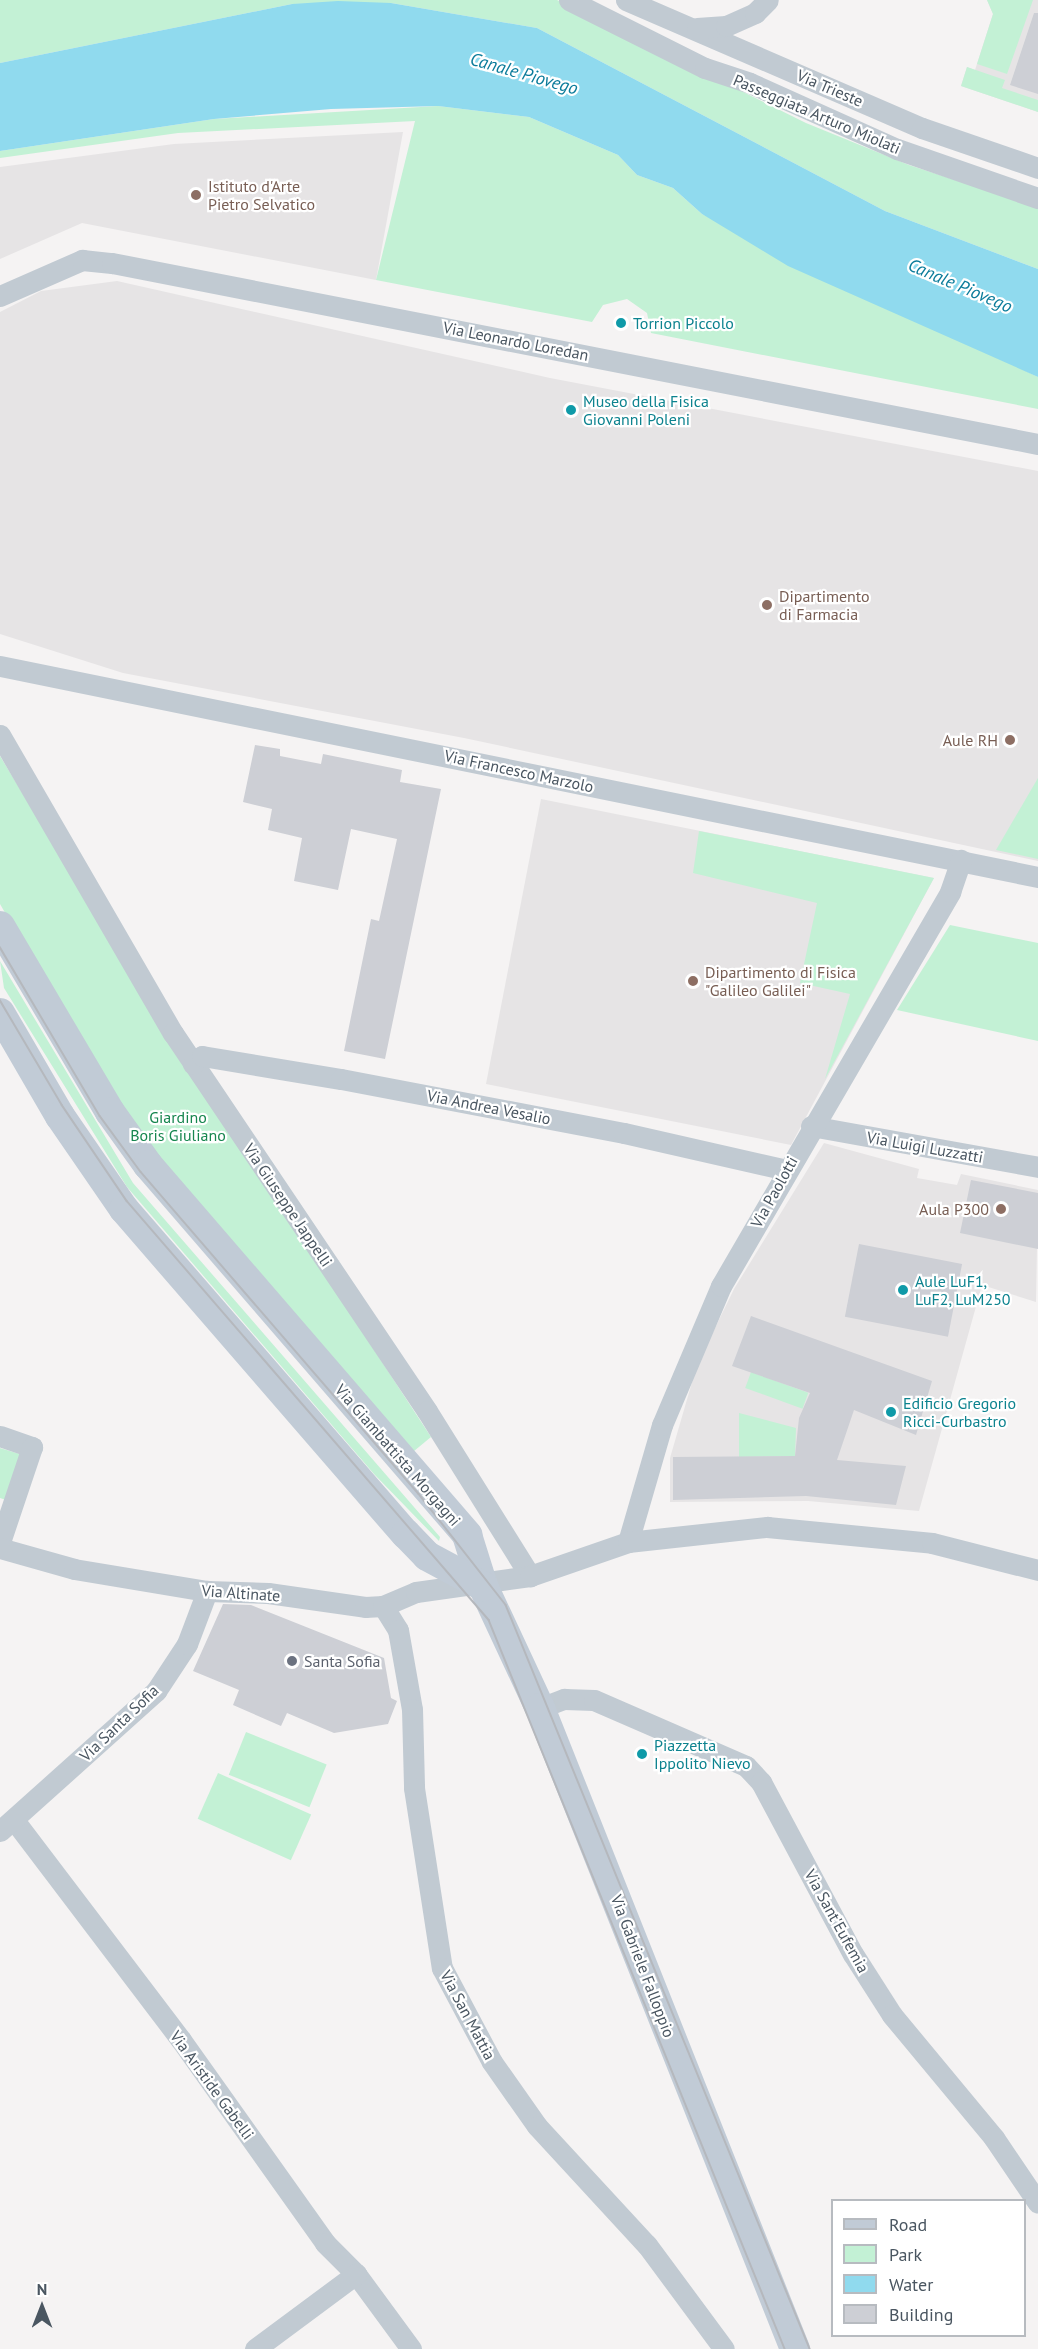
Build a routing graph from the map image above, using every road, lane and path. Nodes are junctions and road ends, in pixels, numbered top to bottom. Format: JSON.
{"nodes":[{"id":1,"x":569,"y":0,"type":"edge"},
{"id":2,"x":626,"y":0,"type":"edge"},
{"id":3,"x":768,"y":0,"type":"edge"},
{"id":4,"x":693,"y":28,"type":"junction"},
{"id":5,"x":1038,"y":168,"type":"edge"},
{"id":6,"x":1038,"y":198,"type":"edge"},
{"id":7,"x":0,"y":296,"type":"edge"},
{"id":8,"x":1038,"y":444,"type":"edge"},
{"id":9,"x":0,"y":666,"type":"edge"},
{"id":10,"x":0,"y":735,"type":"edge"},
{"id":11,"x":961,"y":860,"type":"junction"},
{"id":12,"x":1038,"y":877,"type":"edge"},
{"id":13,"x":0,"y":926,"type":"edge"},
{"id":14,"x":0,"y":1013,"type":"edge"},
{"id":15,"x":193,"y":1064,"type":"junction"},
{"id":16,"x":811,"y":1126,"type":"junction"},
{"id":17,"x":1038,"y":1167,"type":"edge"},
{"id":18,"x":787,"y":1170,"type":"junction"},
{"id":19,"x":0,"y":1436,"type":"edge"},
{"id":20,"x":0,"y":1542,"type":"edge"},
{"id":21,"x":628,"y":1542,"type":"junction"},
{"id":22,"x":0,"y":1548,"type":"edge"},
{"id":23,"x":1038,"y":1570,"type":"edge"},
{"id":24,"x":530,"y":1576,"type":"junction"},
{"id":25,"x":483,"y":1586,"type":"junction"},
{"id":26,"x":207,"y":1592,"type":"junction"},
{"id":27,"x":382,"y":1606,"type":"junction"},
{"id":28,"x":540,"y":1708,"type":"junction"},
{"id":29,"x":7,"y":1825,"type":"edge"},
{"id":30,"x":1038,"y":2202,"type":"edge"},
{"id":31,"x":356,"y":2274,"type":"junction"},
{"id":32,"x":255,"y":2349,"type":"edge"},
{"id":33,"x":411,"y":2349,"type":"edge"},
{"id":34,"x":724,"y":2349,"type":"edge"},
{"id":35,"x":795,"y":2349,"type":"edge"}],
"edges":[{"from":1,"to":6,"type":"street","name":"Passeggiata Arturo Miolati"},
{"from":2,"to":4,"type":"street","name":"Via Trieste"},
{"from":3,"to":4,"type":"street"},
{"from":4,"to":5,"type":"street","name":"Via Trieste"},
{"from":7,"to":8,"type":"street","name":"Via Leonardo Loredan"},
{"from":9,"to":11,"type":"street","name":"Via Francesco Marzolo"},
{"from":10,"to":15,"type":"street","name":"Via Giuseppe Jappelli"},
{"from":11,"to":12,"type":"street","name":"Via Francesco Marzolo"},
{"from":11,"to":16,"type":"street","name":"Via Paolotti"},
{"from":13,"to":25,"type":"street","name":"Via Giambattista Morgagni"},
{"from":14,"to":25,"type":"street"},
{"from":15,"to":18,"type":"street","name":"Via Andrea Vesalio"},
{"from":15,"to":24,"type":"street","name":"Via Giuseppe Jappelli"},
{"from":16,"to":17,"type":"street","name":"Via Luigi Luzzatti"},
{"from":16,"to":18,"type":"street","name":"Via Paolotti"},
{"from":18,"to":21,"type":"street","name":"Via Paolotti"},
{"from":19,"to":20,"type":"street"},
{"from":21,"to":23,"type":"street","name":"Via Altinate"},
{"from":21,"to":24,"type":"street","name":"Via Altinate"},
{"from":22,"to":26,"type":"street","name":"Via Altinate"},
{"from":24,"to":25,"type":"street","name":"Via Altinate"},
{"from":25,"to":27,"type":"street","name":"Via Altinate"},
{"from":25,"to":28,"type":"street","name":"Via Gabriele Falloppio"},
{"from":26,"to":27,"type":"street","name":"Via Altinate"},
{"from":26,"to":29,"type":"street","name":"Via Santa Sofia"},
{"from":27,"to":34,"type":"street","name":"Via San Mattia"},
{"from":28,"to":30,"type":"street","name":"Via Sant'Eufemia"},
{"from":28,"to":35,"type":"street","name":"Via Gabriele Falloppio"},
{"from":29,"to":31,"type":"street","name":"Via Aristide Gabelli"},
{"from":31,"to":32,"type":"street"},
{"from":31,"to":33,"type":"street","name":"Via Aristide Gabelli"}]}
